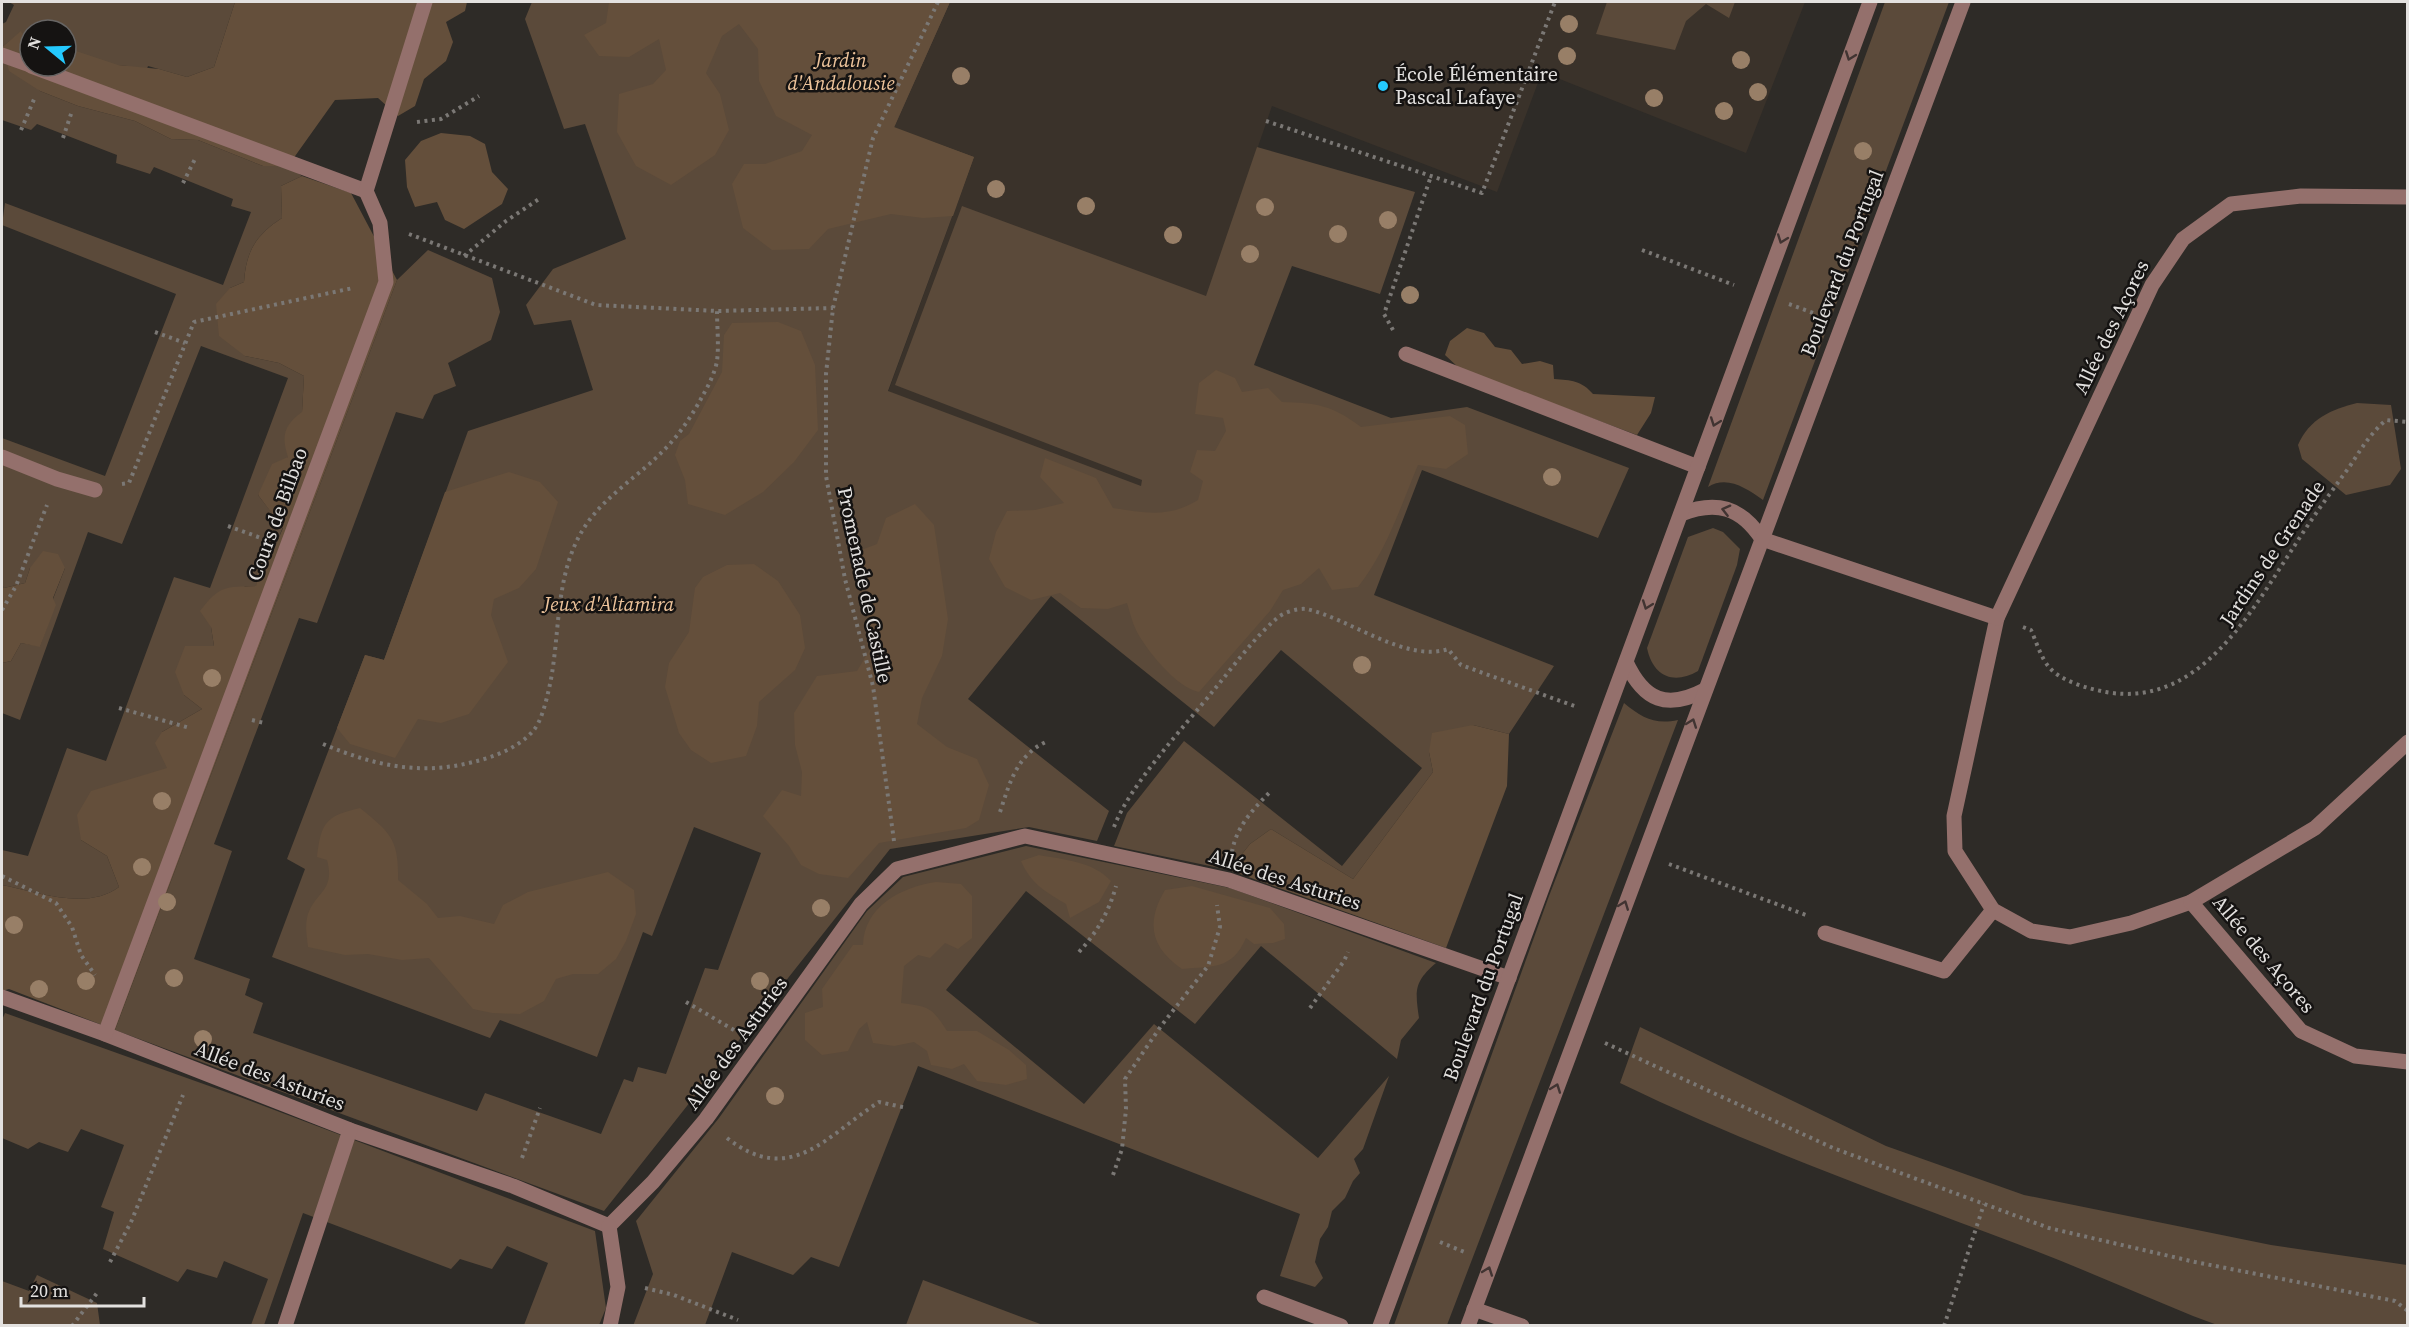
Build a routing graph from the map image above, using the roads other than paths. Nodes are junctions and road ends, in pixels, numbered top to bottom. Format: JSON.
{"nodes":[{"id":1,"x":425,"y":2,"type":"edge"},
{"id":2,"x":1870,"y":2,"type":"edge"},
{"id":3,"x":1963,"y":2,"type":"edge"},
{"id":4,"x":2,"y":55,"type":"edge"},
{"id":5,"x":18,"y":61,"type":"edge"},
{"id":6,"x":63,"y":78,"type":"edge"},
{"id":7,"x":366,"y":191,"type":"junction"},
{"id":8,"x":2408,"y":197,"type":"edge"},
{"id":9,"x":1406,"y":354,"type":"road end"},
{"id":10,"x":2,"y":457,"type":"edge"},
{"id":11,"x":1698,"y":467,"type":"junction"},
{"id":12,"x":94,"y":490,"type":"road end"},
{"id":13,"x":1681,"y":514,"type":"junction"},
{"id":14,"x":1762,"y":539,"type":"junction"},
{"id":15,"x":1997,"y":618,"type":"junction"},
{"id":16,"x":1626,"y":662,"type":"junction"},
{"id":17,"x":1705,"y":690,"type":"junction"},
{"id":18,"x":2408,"y":742,"type":"edge"},
{"id":19,"x":2192,"y":902,"type":"junction"},
{"id":20,"x":1993,"y":910,"type":"junction"},
{"id":21,"x":1825,"y":933,"type":"road end"},
{"id":22,"x":1509,"y":978,"type":"junction"},
{"id":23,"x":2,"y":997,"type":"edge"},
{"id":24,"x":105,"y":1034,"type":"junction"},
{"id":25,"x":2408,"y":1062,"type":"edge"},
{"id":26,"x":350,"y":1130,"type":"junction"},
{"id":27,"x":609,"y":1226,"type":"junction"},
{"id":28,"x":1264,"y":1297,"type":"dead end"},
{"id":29,"x":1474,"y":1309,"type":"junction"},
{"id":30,"x":285,"y":1326,"type":"edge"},
{"id":31,"x":610,"y":1326,"type":"edge"},
{"id":32,"x":1341,"y":1326,"type":"edge"},
{"id":33,"x":1380,"y":1326,"type":"edge"},
{"id":34,"x":1468,"y":1326,"type":"edge"},
{"id":35,"x":1522,"y":1326,"type":"edge"}],
"edges":[{"from":1,"to":7,"type":"street"},
{"from":2,"to":11,"type":"street","name":"Boulevard du Portugal","one_way":true},
{"from":3,"to":14,"type":"street","name":"Boulevard du Portugal"},
{"from":4,"to":5,"type":"street"},
{"from":6,"to":7,"type":"street"},
{"from":7,"to":24,"type":"street","name":"Cours de Bilbao"},
{"from":8,"to":15,"type":"street","name":"Allée des Açores"},
{"from":9,"to":11,"type":"street"},
{"from":10,"to":12,"type":"street"},
{"from":11,"to":13,"type":"street","name":"Boulevard du Portugal"},
{"from":14,"to":13,"type":"street","one_way":true},
{"from":13,"to":16,"type":"street","name":"Boulevard du Portugal","one_way":true},
{"from":14,"to":15,"type":"street"},
{"from":14,"to":17,"type":"street","name":"Boulevard du Portugal"},
{"from":15,"to":20,"type":"street","name":"Allée des Açores"},
{"from":16,"to":17,"type":"street"},
{"from":16,"to":22,"type":"street","name":"Boulevard du Portugal"},
{"from":29,"to":17,"type":"street","name":"Boulevard du Portugal","one_way":true},
{"from":18,"to":19,"type":"street","name":"Allée des Açores"},
{"from":19,"to":20,"type":"street","name":"Allée des Açores"},
{"from":19,"to":25,"type":"street","name":"Allée des Açores"},
{"from":20,"to":21,"type":"street"},
{"from":22,"to":27,"type":"street","name":"Allée des Asturies"},
{"from":22,"to":33,"type":"street","name":"Boulevard du Portugal"},
{"from":23,"to":24,"type":"street","name":"Allée des Asturies"},
{"from":24,"to":26,"type":"street","name":"Allée des Asturies"},
{"from":26,"to":27,"type":"street","name":"Allée des Asturies"},
{"from":26,"to":30,"type":"street"},
{"from":27,"to":31,"type":"street"},
{"from":28,"to":32,"type":"street"},
{"from":29,"to":34,"type":"street","name":"Boulevard du Portugal"},
{"from":29,"to":35,"type":"street"}]}
